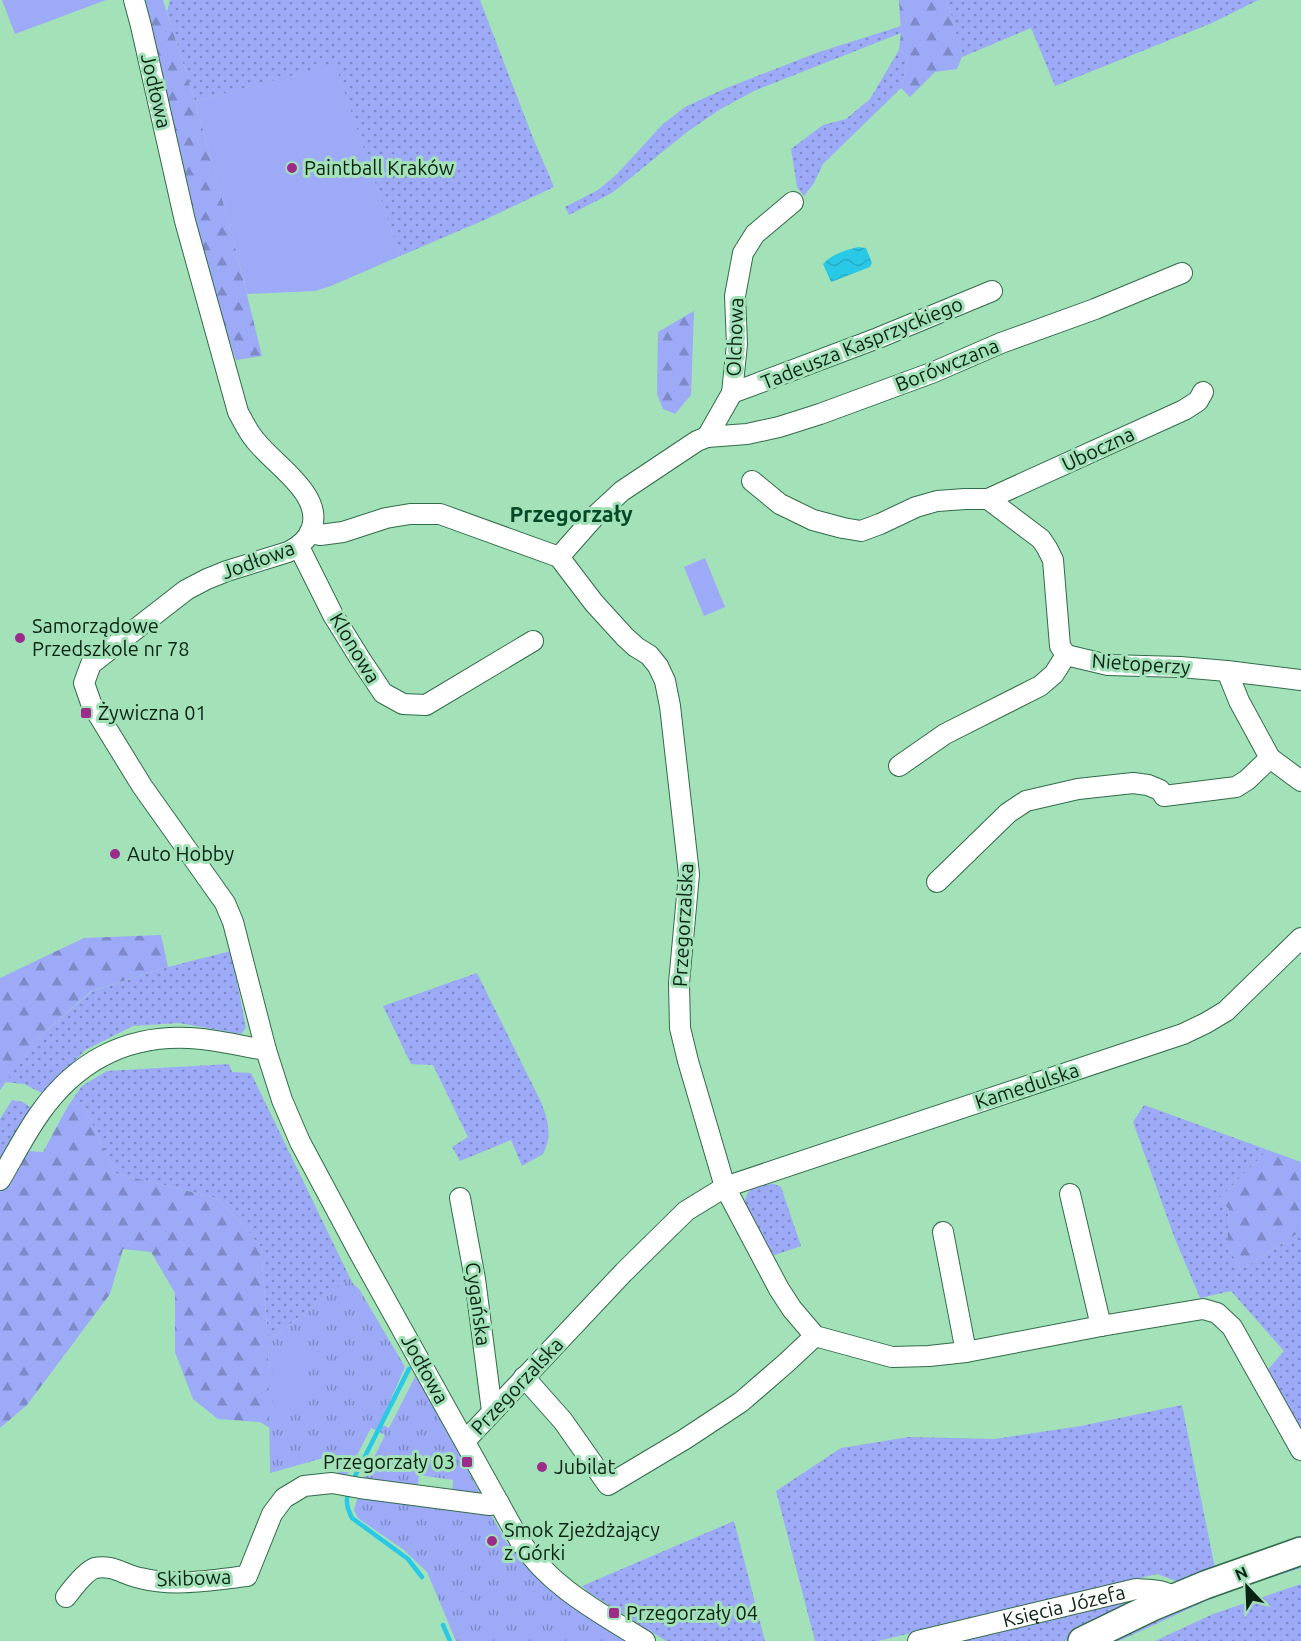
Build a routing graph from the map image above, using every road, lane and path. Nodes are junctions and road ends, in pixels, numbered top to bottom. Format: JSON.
{"nodes":[{"id":1,"x":134,"y":0,"type":"edge"},
{"id":2,"x":793,"y":202,"type":"dead end"},
{"id":3,"x":1182,"y":273,"type":"dead end"},
{"id":4,"x":992,"y":291,"type":"dead end"},
{"id":5,"x":1203,"y":392,"type":"dead end"},
{"id":6,"x":732,"y":393,"type":"junction"},
{"id":7,"x":707,"y":437,"type":"junction"},
{"id":8,"x":752,"y":482,"type":"dead end"},
{"id":9,"x":988,"y":500,"type":"junction"},
{"id":10,"x":304,"y":540,"type":"junction"},
{"id":11,"x":559,"y":557,"type":"junction"},
{"id":12,"x":533,"y":641,"type":"dead end"},
{"id":13,"x":1066,"y":656,"type":"junction"},
{"id":14,"x":1227,"y":671,"type":"junction"},
{"id":15,"x":1301,"y":680,"type":"edge"},
{"id":16,"x":1270,"y":758,"type":"junction"},
{"id":17,"x":898,"y":766,"type":"dead end"},
{"id":18,"x":1301,"y":781,"type":"edge"},
{"id":19,"x":937,"y":882,"type":"dead end"},
{"id":20,"x":1301,"y":938,"type":"edge"},
{"id":21,"x":266,"y":1050,"type":"junction"},
{"id":22,"x":0,"y":1180,"type":"edge"},
{"id":23,"x":725,"y":1187,"type":"junction"},
{"id":24,"x":1070,"y":1194,"type":"dead end"},
{"id":25,"x":460,"y":1198,"type":"dead end"},
{"id":26,"x":943,"y":1232,"type":"dead end"},
{"id":27,"x":1101,"y":1326,"type":"junction"},
{"id":28,"x":815,"y":1336,"type":"junction"},
{"id":29,"x":966,"y":1352,"type":"junction"},
{"id":30,"x":524,"y":1377,"type":"junction"},
{"id":31,"x":492,"y":1411,"type":"junction"},
{"id":32,"x":465,"y":1441,"type":"junction"},
{"id":33,"x":1301,"y":1450,"type":"edge"},
{"id":34,"x":499,"y":1503,"type":"junction"},
{"id":35,"x":1301,"y":1551,"type":"edge"},
{"id":36,"x":66,"y":1597,"type":"dead end"},
{"id":37,"x":1175,"y":1598,"type":"junction"},
{"id":38,"x":645,"y":1641,"type":"edge"},
{"id":39,"x":918,"y":1641,"type":"edge"},
{"id":40,"x":1083,"y":1641,"type":"edge"}],
"edges":[{"from":1,"to":10,"type":"street","name":"Jodłowa"},
{"from":2,"to":6,"type":"street","name":"Olchowa"},
{"from":3,"to":7,"type":"street","name":"Borówczana"},
{"from":4,"to":6,"type":"street","name":"Tadeusza Kasprzyckiego"},
{"from":5,"to":9,"type":"street","name":"Uboczna"},
{"from":6,"to":7,"type":"street","name":"Olchowa"},
{"from":7,"to":11,"type":"street"},
{"from":8,"to":9,"type":"street"},
{"from":9,"to":13,"type":"street","name":"Nietoperzy"},
{"from":10,"to":11,"type":"street"},
{"from":10,"to":12,"type":"street","name":"Klonowa"},
{"from":10,"to":21,"type":"street","name":"Jodłowa"},
{"from":11,"to":23,"type":"street","name":"Przegorzalska"},
{"from":13,"to":14,"type":"street","name":"Nietoperzy"},
{"from":13,"to":17,"type":"street"},
{"from":14,"to":15,"type":"street"},
{"from":14,"to":16,"type":"street"},
{"from":16,"to":18,"type":"street"},
{"from":16,"to":19,"type":"street"},
{"from":20,"to":23,"type":"street","name":"Kamedulska"},
{"from":21,"to":22,"type":"street"},
{"from":21,"to":32,"type":"street","name":"Jodłowa"},
{"from":23,"to":28,"type":"street"},
{"from":23,"to":30,"type":"street","name":"Przegorzalska"},
{"from":24,"to":27,"type":"street"},
{"from":25,"to":31,"type":"street","name":"Cygańska"},
{"from":26,"to":29,"type":"street"},
{"from":27,"to":29,"type":"street"},
{"from":27,"to":33,"type":"street"},
{"from":28,"to":29,"type":"street"},
{"from":28,"to":30,"type":"street"},
{"from":30,"to":31,"type":"street","name":"Przegorzalska"},
{"from":31,"to":32,"type":"street","name":"Przegorzalska"},
{"from":32,"to":34,"type":"street","name":"Jodłowa"},
{"from":34,"to":36,"type":"street","name":"Skibowa"},
{"from":34,"to":38,"type":"street","name":"Jodłowa"},
{"from":35,"to":37,"type":"main road","name":"Księcia Józefa"},
{"from":37,"to":39,"type":"street","name":"Księcia Józefa"},
{"from":37,"to":40,"type":"main road","name":"Księcia Józefa"}]}
